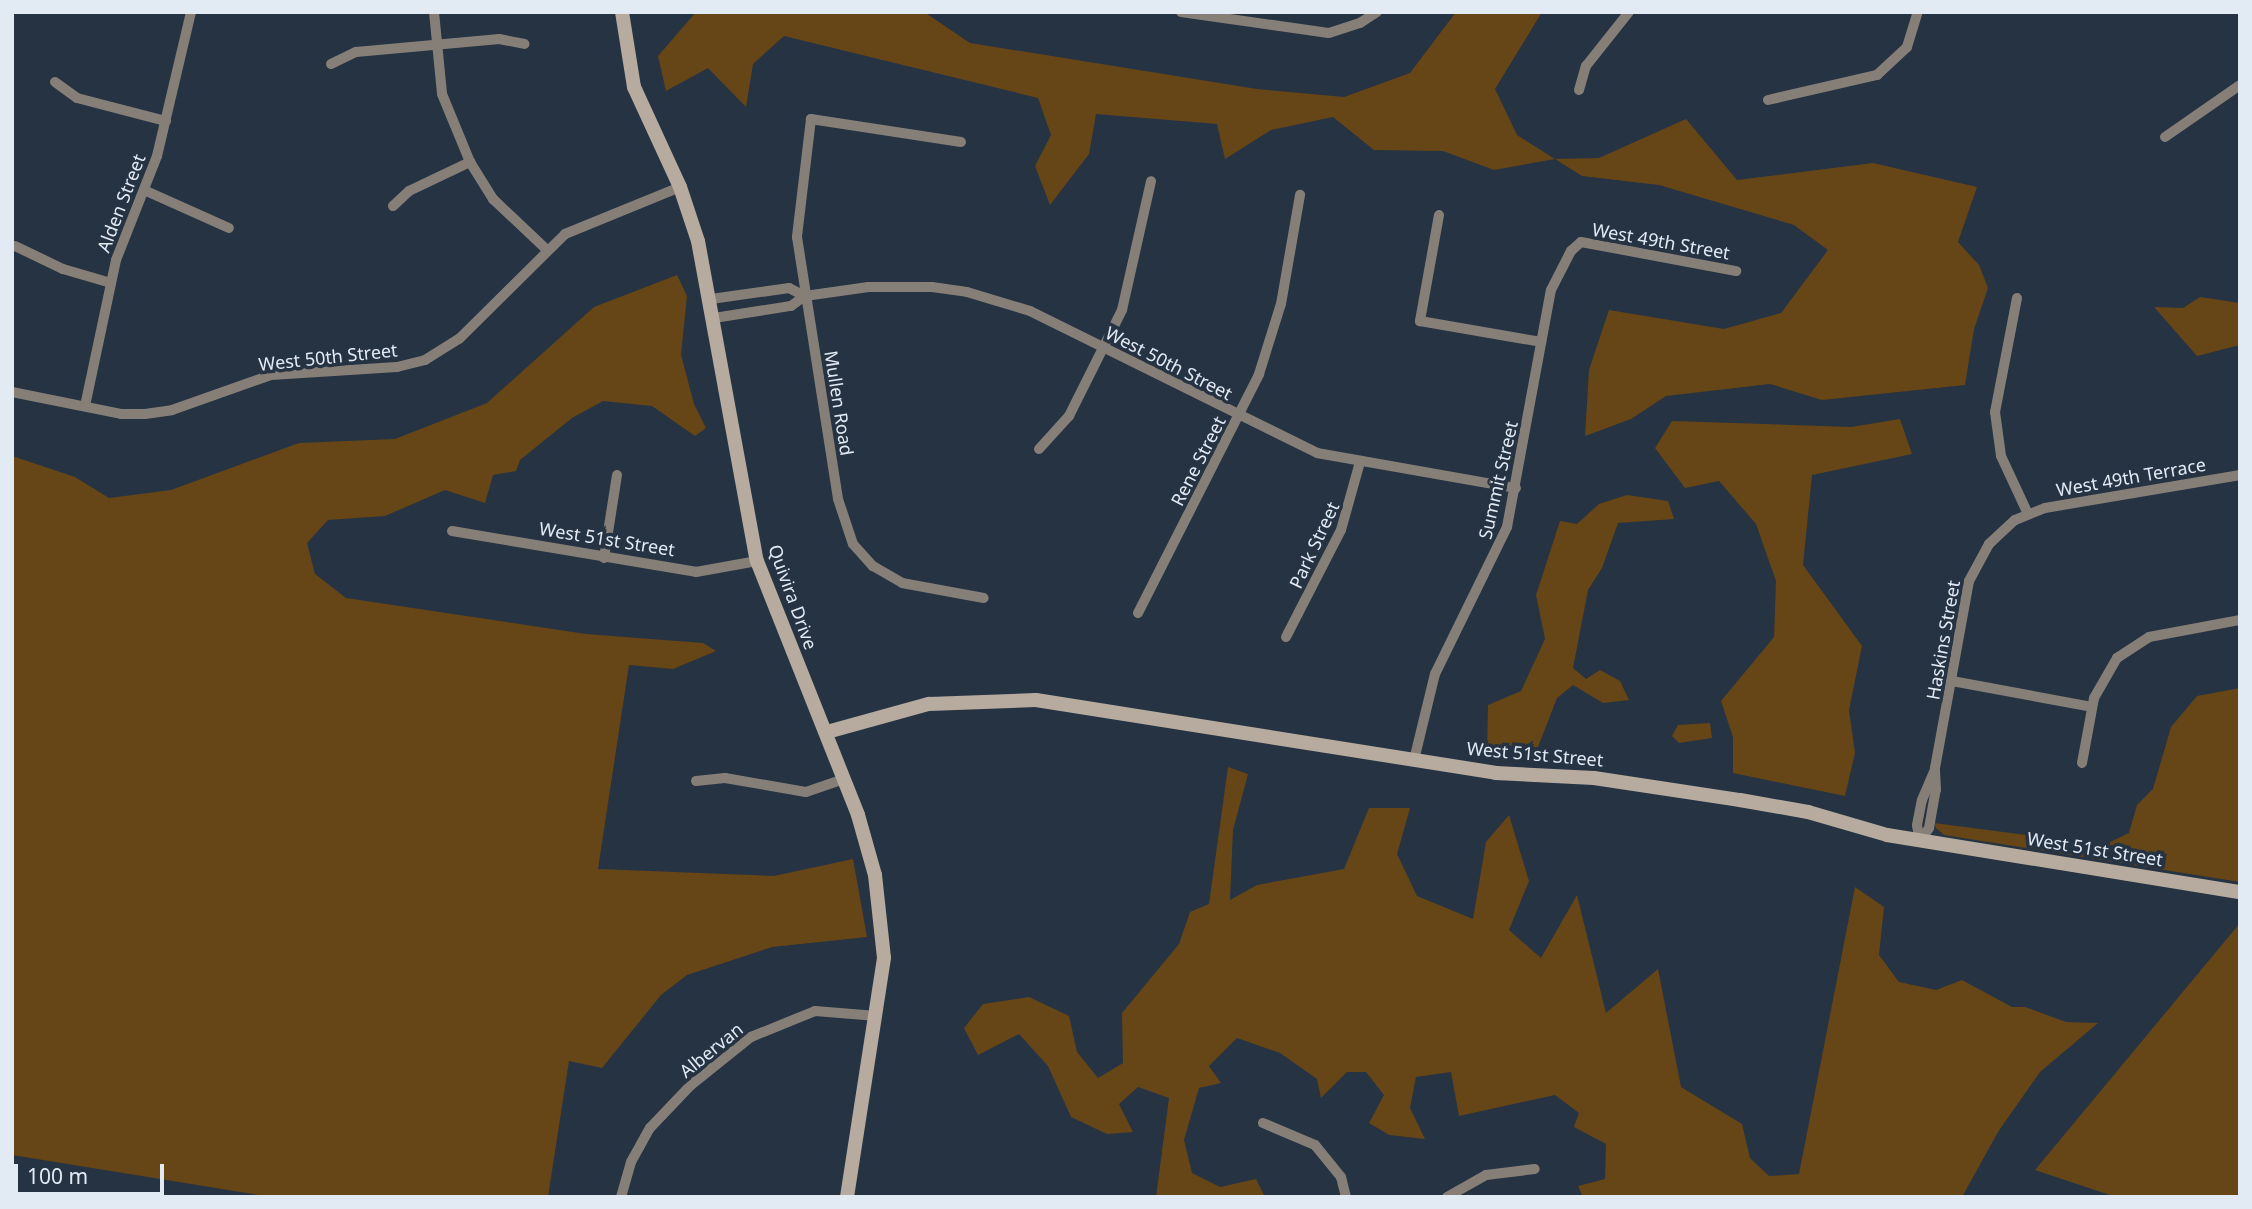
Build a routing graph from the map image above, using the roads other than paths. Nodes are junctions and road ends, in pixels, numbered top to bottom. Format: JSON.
{"nodes":[{"id":1,"x":191,"y":12,"type":"edge"},
{"id":2,"x":434,"y":12,"type":"edge"},
{"id":3,"x":622,"y":12,"type":"edge"},
{"id":4,"x":1181,"y":12,"type":"edge"},
{"id":5,"x":1377,"y":12,"type":"edge"},
{"id":6,"x":1629,"y":12,"type":"edge"},
{"id":7,"x":1918,"y":12,"type":"edge"},
{"id":8,"x":437,"y":44,"type":"junction"},
{"id":9,"x":525,"y":44,"type":"dead end"},
{"id":10,"x":331,"y":64,"type":"dead end"},
{"id":11,"x":55,"y":82,"type":"dead end"},
{"id":12,"x":2240,"y":85,"type":"edge"},
{"id":13,"x":1579,"y":90,"type":"dead end"},
{"id":14,"x":1768,"y":100,"type":"dead end"},
{"id":15,"x":166,"y":121,"type":"junction"},
{"id":16,"x":2165,"y":136,"type":"dead end"},
{"id":17,"x":961,"y":142,"type":"dead end"},
{"id":18,"x":470,"y":162,"type":"junction"},
{"id":19,"x":1151,"y":181,"type":"dead end"},
{"id":20,"x":680,"y":187,"type":"junction"},
{"id":21,"x":144,"y":190,"type":"junction"},
{"id":22,"x":1300,"y":195,"type":"dead end"},
{"id":23,"x":393,"y":206,"type":"dead end"},
{"id":24,"x":1439,"y":215,"type":"dead end"},
{"id":25,"x":229,"y":228,"type":"dead end"},
{"id":26,"x":1581,"y":242,"type":"joint"},
{"id":27,"x":15,"y":246,"type":"dead end"},
{"id":28,"x":546,"y":249,"type":"junction"},
{"id":29,"x":1736,"y":271,"type":"dead end"},
{"id":30,"x":111,"y":283,"type":"junction"},
{"id":31,"x":805,"y":296,"type":"junction"},
{"id":32,"x":2017,"y":298,"type":"dead end"},
{"id":33,"x":711,"y":299,"type":"junction"},
{"id":34,"x":714,"y":318,"type":"junction"},
{"id":35,"x":1541,"y":342,"type":"junction"},
{"id":36,"x":1104,"y":347,"type":"junction"},
{"id":37,"x":12,"y":392,"type":"edge"},
{"id":38,"x":85,"y":407,"type":"junction"},
{"id":39,"x":1239,"y":416,"type":"junction"},
{"id":40,"x":1039,"y":449,"type":"dead end"},
{"id":41,"x":1360,"y":462,"type":"junction"},
{"id":42,"x":617,"y":475,"type":"dead end"},
{"id":43,"x":2240,"y":475,"type":"edge"},
{"id":44,"x":1516,"y":488,"type":"junction"},
{"id":45,"x":2028,"y":514,"type":"junction"},
{"id":46,"x":452,"y":531,"type":"dead end"},
{"id":47,"x":604,"y":558,"type":"junction"},
{"id":48,"x":757,"y":561,"type":"junction"},
{"id":49,"x":984,"y":598,"type":"dead end"},
{"id":50,"x":1138,"y":613,"type":"dead end"},
{"id":51,"x":2240,"y":620,"type":"edge"},
{"id":52,"x":1286,"y":637,"type":"dead end"},
{"id":53,"x":1952,"y":681,"type":"junction"},
{"id":54,"x":2092,"y":707,"type":"junction"},
{"id":55,"x":827,"y":732,"type":"junction"},
{"id":56,"x":1415,"y":760,"type":"junction"},
{"id":57,"x":2082,"y":763,"type":"dead end"},
{"id":58,"x":844,"y":779,"type":"junction"},
{"id":59,"x":696,"y":781,"type":"dead end"},
{"id":60,"x":1920,"y":841,"type":"junction"},
{"id":61,"x":2240,"y":892,"type":"edge"},
{"id":62,"x":877,"y":1016,"type":"junction"},
{"id":63,"x":1263,"y":1124,"type":"dead end"},
{"id":64,"x":1535,"y":1169,"type":"dead end"},
{"id":65,"x":621,"y":1197,"type":"edge"},
{"id":66,"x":848,"y":1197,"type":"edge"},
{"id":67,"x":1346,"y":1197,"type":"edge"},
{"id":68,"x":1447,"y":1197,"type":"edge"}],
"edges":[{"from":1,"to":15,"type":"street","name":"Alden Street"},
{"from":2,"to":8,"type":"street"},
{"from":3,"to":20,"type":"street","name":"Quivira Drive"},
{"from":4,"to":5,"type":"street"},
{"from":6,"to":13,"type":"street"},
{"from":7,"to":14,"type":"street"},
{"from":8,"to":9,"type":"street"},
{"from":8,"to":10,"type":"street"},
{"from":8,"to":18,"type":"street"},
{"from":11,"to":15,"type":"street"},
{"from":12,"to":16,"type":"street"},
{"from":15,"to":21,"type":"street","name":"Alden Street"},
{"from":17,"to":31,"type":"street","name":"Mullen Road"},
{"from":18,"to":23,"type":"street"},
{"from":18,"to":28,"type":"street"},
{"from":19,"to":36,"type":"street"},
{"from":20,"to":28,"type":"street","name":"West 50th Street"},
{"from":20,"to":33,"type":"street","name":"Quivira Drive"},
{"from":21,"to":25,"type":"street"},
{"from":21,"to":30,"type":"street","name":"Alden Street"},
{"from":22,"to":39,"type":"street","name":"Rene Street"},
{"from":24,"to":35,"type":"street"},
{"from":26,"to":29,"type":"street","name":"West 49th Street"},
{"from":26,"to":35,"type":"street","name":"Summit Street"},
{"from":27,"to":30,"type":"street"},
{"from":28,"to":38,"type":"street","name":"West 50th Street"},
{"from":30,"to":38,"type":"street","name":"Alden Street"},
{"from":31,"to":33,"type":"street","name":"West 50th Street"},
{"from":31,"to":34,"type":"street","name":"West 50th Street"},
{"from":31,"to":36,"type":"street","name":"West 50th Street"},
{"from":31,"to":49,"type":"street","name":"Mullen Road"},
{"from":32,"to":45,"type":"street"},
{"from":33,"to":34,"type":"street","name":"Quivira Drive"},
{"from":34,"to":48,"type":"street","name":"Quivira Drive"},
{"from":35,"to":44,"type":"street","name":"Summit Street"},
{"from":36,"to":39,"type":"street","name":"West 50th Street"},
{"from":36,"to":40,"type":"street"},
{"from":37,"to":38,"type":"street","name":"West 50th Street"},
{"from":39,"to":41,"type":"street","name":"West 50th Street"},
{"from":39,"to":50,"type":"street","name":"Rene Street"},
{"from":41,"to":44,"type":"street","name":"West 50th Street"},
{"from":41,"to":52,"type":"street","name":"Park Street"},
{"from":42,"to":47,"type":"street"},
{"from":43,"to":45,"type":"street","name":"West 49th Terrace"},
{"from":44,"to":56,"type":"street","name":"Summit Street"},
{"from":45,"to":53,"type":"street","name":"Haskins Street"},
{"from":46,"to":47,"type":"street","name":"West 51st Street"},
{"from":47,"to":48,"type":"street","name":"West 51st Street"},
{"from":48,"to":55,"type":"street","name":"Quivira Drive"},
{"from":51,"to":54,"type":"street"},
{"from":53,"to":54,"type":"street"},
{"from":53,"to":60,"type":"street","name":"Haskins Street"},
{"from":54,"to":57,"type":"street"},
{"from":55,"to":56,"type":"street","name":"West 51st Street"},
{"from":55,"to":58,"type":"street","name":"Quivira Drive"},
{"from":56,"to":60,"type":"street","name":"West 51st Street"},
{"from":58,"to":59,"type":"street"},
{"from":58,"to":62,"type":"street","name":"Quivira Drive"},
{"from":60,"to":61,"type":"street","name":"West 51st Street"},
{"from":62,"to":65,"type":"street","name":"Albervan"},
{"from":62,"to":66,"type":"street","name":"Quivira Drive"},
{"from":63,"to":67,"type":"street"},
{"from":64,"to":68,"type":"street"}]}
